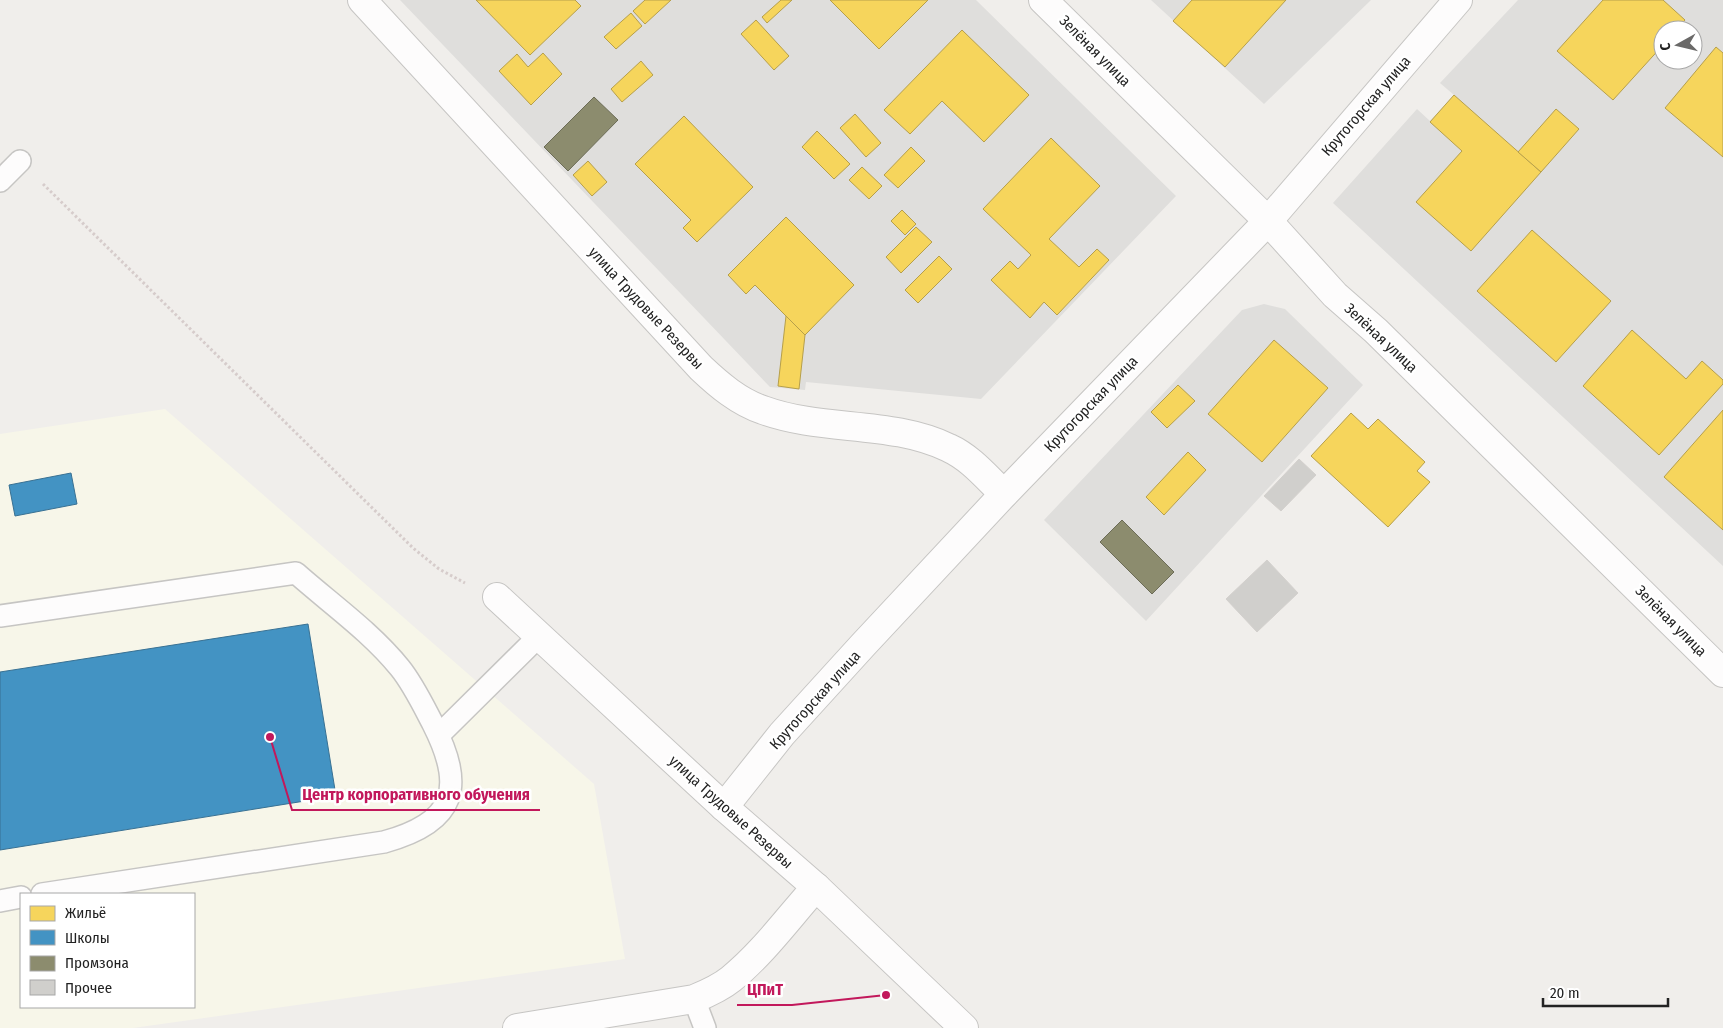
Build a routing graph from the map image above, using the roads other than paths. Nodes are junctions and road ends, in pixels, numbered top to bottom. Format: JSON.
{"nodes":[{"id":1,"x":362,"y":0,"type":"edge"},
{"id":2,"x":1043,"y":0,"type":"edge"},
{"id":3,"x":1458,"y":0,"type":"edge"},
{"id":4,"x":20,"y":161,"type":"road end"},
{"id":5,"x":0,"y":181,"type":"edge"},
{"id":6,"x":1268,"y":221,"type":"junction"},
{"id":7,"x":1004,"y":494,"type":"junction"},
{"id":8,"x":497,"y":597,"type":"road end"},
{"id":9,"x":0,"y":616,"type":"edge"},
{"id":10,"x":539,"y":636,"type":"junction"},
{"id":11,"x":1723,"y":673,"type":"edge"},
{"id":12,"x":439,"y":735,"type":"junction"},
{"id":13,"x":724,"y":807,"type":"junction"},
{"id":14,"x":816,"y":887,"type":"junction"},
{"id":15,"x":49,"y":893,"type":"edge"},
{"id":16,"x":20,"y":898,"type":"edge"},
{"id":17,"x":0,"y":901,"type":"edge"},
{"id":18,"x":694,"y":999,"type":"junction"},
{"id":19,"x":517,"y":1028,"type":"edge"},
{"id":20,"x":705,"y":1028,"type":"edge"},
{"id":21,"x":964,"y":1028,"type":"edge"}],
"edges":[{"from":1,"to":7,"type":"street","name":"улица Трудовые Резервы"},
{"from":2,"to":6,"type":"street","name":"Зелёная улица"},
{"from":3,"to":6,"type":"street","name":"Крутогорская улица"},
{"from":4,"to":5,"type":"lane"},
{"from":6,"to":7,"type":"street","name":"Крутогорская улица"},
{"from":6,"to":11,"type":"street","name":"Зелёная улица"},
{"from":7,"to":13,"type":"street","name":"Крутогорская улица"},
{"from":8,"to":10,"type":"street","name":"улица Трудовые Резервы"},
{"from":9,"to":12,"type":"lane"},
{"from":10,"to":12,"type":"lane"},
{"from":10,"to":13,"type":"street","name":"улица Трудовые Резервы"},
{"from":12,"to":15,"type":"lane"},
{"from":13,"to":14,"type":"street","name":"улица Трудовые Резервы"},
{"from":14,"to":18,"type":"street"},
{"from":14,"to":21,"type":"street","name":"улица Трудовые Резервы"},
{"from":16,"to":17,"type":"lane"},
{"from":18,"to":19,"type":"street"},
{"from":18,"to":20,"type":"lane"}]}
